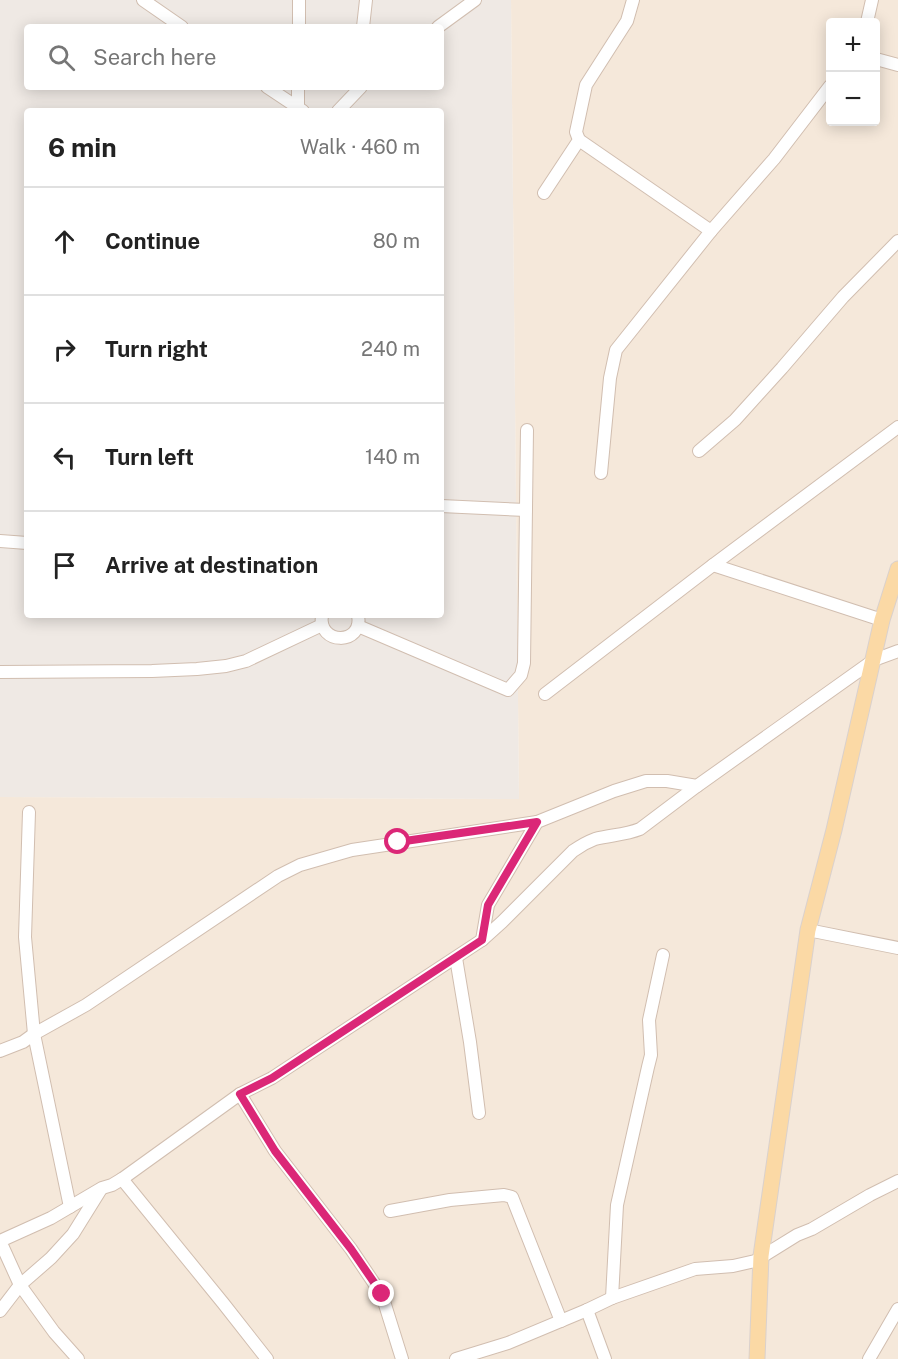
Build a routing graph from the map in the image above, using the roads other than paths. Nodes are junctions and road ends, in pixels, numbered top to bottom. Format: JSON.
{"nodes":[{"id":1,"x":143,"y":0,"type":"edge"},
{"id":2,"x":299,"y":0,"type":"edge"},
{"id":3,"x":366,"y":0,"type":"edge"},
{"id":4,"x":475,"y":0,"type":"edge"},
{"id":5,"x":633,"y":0,"type":"edge"},
{"id":6,"x":872,"y":0,"type":"edge"},
{"id":7,"x":868,"y":18,"type":"edge"},
{"id":8,"x":178,"y":24,"type":"edge"},
{"id":9,"x":299,"y":24,"type":"edge"},
{"id":10,"x":363,"y":24,"type":"edge"},
{"id":11,"x":442,"y":24,"type":"edge"},
{"id":12,"x":880,"y":60,"type":"edge"},
{"id":13,"x":898,"y":65,"type":"edge"},
{"id":14,"x":271,"y":90,"type":"edge"},
{"id":15,"x":298,"y":90,"type":"edge"},
{"id":16,"x":356,"y":90,"type":"edge"},
{"id":17,"x":826,"y":92,"type":"edge"},
{"id":18,"x":297,"y":108,"type":"edge"},
{"id":19,"x":300,"y":108,"type":"edge"},
{"id":20,"x":341,"y":108,"type":"edge"},
{"id":21,"x":579,"y":140,"type":"junction"},
{"id":22,"x":544,"y":193,"type":"dead end"},
{"id":23,"x":711,"y":231,"type":"junction"},
{"id":24,"x":898,"y":241,"type":"edge"},
{"id":25,"x":898,"y":427,"type":"edge"},
{"id":26,"x":527,"y":430,"type":"dead end"},
{"id":27,"x":699,"y":451,"type":"dead end"},
{"id":28,"x":601,"y":473,"type":"dead end"},
{"id":29,"x":444,"y":506,"type":"edge"},
{"id":30,"x":526,"y":510,"type":"junction"},
{"id":31,"x":0,"y":541,"type":"edge"},
{"id":32,"x":24,"y":543,"type":"edge"},
{"id":33,"x":713,"y":564,"type":"junction"},
{"id":34,"x":898,"y":569,"type":"edge"},
{"id":35,"x":322,"y":620,"type":"edge"},
{"id":36,"x":358,"y":620,"type":"edge"},
{"id":37,"x":882,"y":620,"type":"junction"},
{"id":38,"x":898,"y":651,"type":"edge"},
{"id":39,"x":873,"y":660,"type":"junction"},
{"id":40,"x":0,"y":672,"type":"edge"},
{"id":41,"x":545,"y":694,"type":"dead end"},
{"id":42,"x":697,"y":786,"type":"junction"},
{"id":43,"x":29,"y":812,"type":"dead end"},
{"id":44,"x":537,"y":822,"type":"junction"},
{"id":45,"x":808,"y":930,"type":"junction"},
{"id":46,"x":482,"y":940,"type":"junction"},
{"id":47,"x":898,"y":948,"type":"edge"},
{"id":48,"x":663,"y":955,"type":"dead end"},
{"id":49,"x":456,"y":958,"type":"junction"},
{"id":50,"x":34,"y":1034,"type":"junction"},
{"id":51,"x":0,"y":1051,"type":"edge"},
{"id":52,"x":240,"y":1094,"type":"junction"},
{"id":53,"x":479,"y":1113,"type":"dead end"},
{"id":54,"x":122,"y":1179,"type":"junction"},
{"id":55,"x":898,"y":1181,"type":"edge"},
{"id":56,"x":102,"y":1188,"type":"junction"},
{"id":57,"x":70,"y":1207,"type":"junction"},
{"id":58,"x":390,"y":1211,"type":"dead end"},
{"id":59,"x":761,"y":1256,"type":"junction"},
{"id":60,"x":20,"y":1285,"type":"junction"},
{"id":61,"x":612,"y":1298,"type":"junction"},
{"id":62,"x":898,"y":1309,"type":"edge"},
{"id":63,"x":587,"y":1310,"type":"junction"},
{"id":64,"x":0,"y":1311,"type":"edge"},
{"id":65,"x":561,"y":1321,"type":"junction"},
{"id":66,"x":78,"y":1359,"type":"edge"},
{"id":67,"x":267,"y":1359,"type":"edge"},
{"id":68,"x":402,"y":1359,"type":"edge"},
{"id":69,"x":456,"y":1359,"type":"edge"},
{"id":70,"x":605,"y":1359,"type":"edge"},
{"id":71,"x":756,"y":1359,"type":"edge"},
{"id":72,"x":869,"y":1359,"type":"edge"}],
"edges":[{"from":1,"to":8,"type":"street"},
{"from":2,"to":9,"type":"street"},
{"from":3,"to":10,"type":"street"},
{"from":4,"to":11,"type":"street"},
{"from":5,"to":21,"type":"street"},
{"from":6,"to":7,"type":"street"},
{"from":12,"to":13,"type":"street"},
{"from":14,"to":18,"type":"street"},
{"from":15,"to":19,"type":"street"},
{"from":16,"to":20,"type":"street"},
{"from":17,"to":23,"type":"street"},
{"from":21,"to":22,"type":"street"},
{"from":21,"to":23,"type":"street"},
{"from":23,"to":28,"type":"street"},
{"from":24,"to":27,"type":"street"},
{"from":25,"to":33,"type":"street"},
{"from":26,"to":30,"type":"street"},
{"from":29,"to":30,"type":"street"},
{"from":30,"to":36,"type":"street"},
{"from":31,"to":32,"type":"street"},
{"from":33,"to":37,"type":"street"},
{"from":33,"to":41,"type":"street"},
{"from":34,"to":37,"type":"main road"},
{"from":35,"to":36,"type":"street"},
{"from":35,"to":40,"type":"street"},
{"from":37,"to":39,"type":"main road"},
{"from":38,"to":39,"type":"street"},
{"from":39,"to":42,"type":"street"},
{"from":39,"to":45,"type":"main road"},
{"from":42,"to":44,"type":"street"},
{"from":42,"to":46,"type":"street"},
{"from":43,"to":50,"type":"street"},
{"from":44,"to":46,"type":"street"},
{"from":44,"to":50,"type":"street"},
{"from":45,"to":47,"type":"street"},
{"from":45,"to":59,"type":"main road"},
{"from":46,"to":49,"type":"street"},
{"from":48,"to":61,"type":"street"},
{"from":49,"to":52,"type":"street"},
{"from":49,"to":53,"type":"street"},
{"from":50,"to":51,"type":"street"},
{"from":50,"to":57,"type":"street"},
{"from":52,"to":54,"type":"street"},
{"from":52,"to":68,"type":"street"},
{"from":54,"to":56,"type":"street"},
{"from":54,"to":67,"type":"street"},
{"from":55,"to":59,"type":"street"},
{"from":56,"to":57,"type":"street"},
{"from":56,"to":60,"type":"street"},
{"from":57,"to":60,"type":"street"},
{"from":58,"to":65,"type":"street"},
{"from":59,"to":61,"type":"street"},
{"from":59,"to":71,"type":"main road"},
{"from":60,"to":64,"type":"street"},
{"from":60,"to":66,"type":"street"},
{"from":61,"to":63,"type":"street"},
{"from":62,"to":72,"type":"street"},
{"from":63,"to":65,"type":"street"},
{"from":63,"to":70,"type":"street"},
{"from":65,"to":69,"type":"street"}]}
